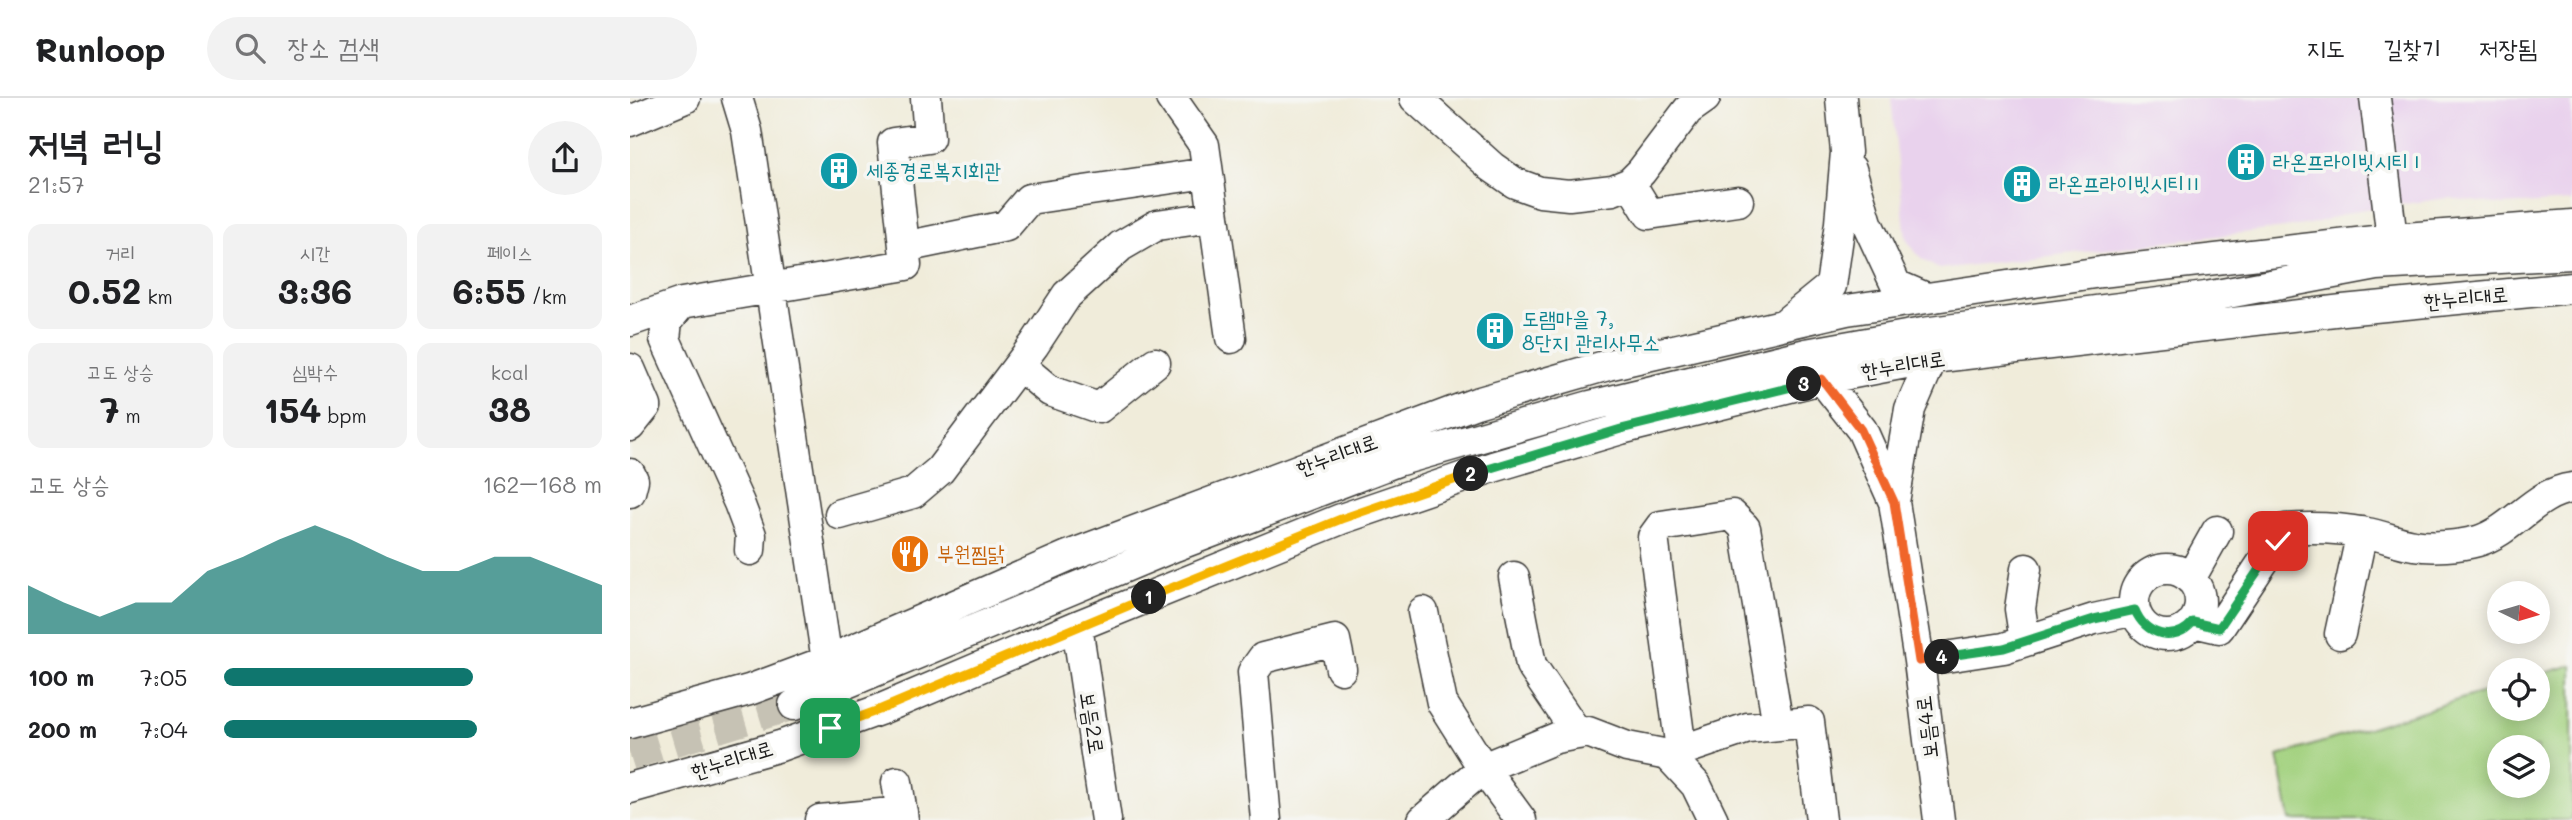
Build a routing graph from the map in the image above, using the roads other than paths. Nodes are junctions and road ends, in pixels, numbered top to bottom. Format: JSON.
{"nodes":[{"id":1,"x":685,"y":98,"type":"edge"},
{"id":2,"x":737,"y":98,"type":"edge"},
{"id":3,"x":926,"y":98,"type":"edge"},
{"id":4,"x":1171,"y":98,"type":"edge"},
{"id":5,"x":1415,"y":98,"type":"edge"},
{"id":6,"x":1841,"y":98,"type":"edge"},
{"id":7,"x":2375,"y":98,"type":"edge"},
{"id":8,"x":1685,"y":104,"type":"edge"},
{"id":9,"x":630,"y":121,"type":"edge"},
{"id":10,"x":1846,"y":152,"type":"junction"},
{"id":11,"x":1208,"y":173,"type":"junction"},
{"id":12,"x":1630,"y":183,"type":"junction"},
{"id":13,"x":1738,"y":201,"type":"dead end"},
{"id":14,"x":1213,"y":216,"type":"junction"},
{"id":15,"x":2572,"y":225,"type":"edge"},
{"id":16,"x":2392,"y":239,"type":"junction"},
{"id":17,"x":904,"y":247,"type":"junction"},
{"id":18,"x":2572,"y":254,"type":"edge"},
{"id":19,"x":2572,"y":288,"type":"edge"},
{"id":20,"x":770,"y":289,"type":"junction"},
{"id":21,"x":1926,"y":298,"type":"junction"},
{"id":22,"x":682,"y":303,"type":"junction"},
{"id":23,"x":630,"y":321,"type":"edge"},
{"id":24,"x":1785,"y":324,"type":"junction"},
{"id":25,"x":1231,"y":338,"type":"dead end"},
{"id":26,"x":1933,"y":358,"type":"junction"},
{"id":27,"x":1155,"y":363,"type":"dead end"},
{"id":28,"x":1019,"y":365,"type":"junction"},
{"id":29,"x":630,"y":369,"type":"edge"},
{"id":30,"x":1822,"y":379,"type":"junction"},
{"id":31,"x":630,"y":426,"type":"edge"},
{"id":32,"x":630,"y":474,"type":"edge"},
{"id":33,"x":2572,"y":488,"type":"edge"},
{"id":34,"x":630,"y":492,"type":"edge"},
{"id":35,"x":1894,"y":502,"type":"junction"},
{"id":36,"x":840,"y":514,"type":"dead end"},
{"id":37,"x":2217,"y":531,"type":"dead end"},
{"id":38,"x":2362,"y":532,"type":"junction"},
{"id":39,"x":750,"y":550,"type":"dead end"},
{"id":40,"x":2026,"y":569,"type":"dead end"},
{"id":41,"x":1514,"y":577,"type":"dead end"},
{"id":42,"x":2190,"y":579,"type":"junction"},
{"id":43,"x":2135,"y":610,"type":"junction"},
{"id":44,"x":1423,"y":612,"type":"dead end"},
{"id":45,"x":2193,"y":622,"type":"junction"},
{"id":46,"x":1077,"y":626,"type":"junction"},
{"id":47,"x":2340,"y":634,"type":"dead end"},
{"id":48,"x":2025,"y":641,"type":"junction"},
{"id":49,"x":827,"y":661,"type":"junction"},
{"id":50,"x":1919,"y":661,"type":"junction"},
{"id":51,"x":1340,"y":669,"type":"dead end"},
{"id":52,"x":794,"y":705,"type":"tunnel mouth"},
{"id":53,"x":630,"y":723,"type":"edge"},
{"id":54,"x":1779,"y":725,"type":"junction"},
{"id":55,"x":1578,"y":734,"type":"junction"},
{"id":56,"x":1675,"y":752,"type":"junction"},
{"id":57,"x":1483,"y":768,"type":"junction"},
{"id":58,"x":897,"y":782,"type":"dead end"},
{"id":59,"x":630,"y":788,"type":"edge"},
{"id":60,"x":903,"y":816,"type":"edge"},
{"id":61,"x":821,"y":820,"type":"edge"},
{"id":62,"x":1107,"y":820,"type":"edge"},
{"id":63,"x":1266,"y":820,"type":"edge"},
{"id":64,"x":1423,"y":820,"type":"edge"},
{"id":65,"x":1521,"y":820,"type":"edge"},
{"id":66,"x":1713,"y":820,"type":"edge"},
{"id":67,"x":1821,"y":820,"type":"edge"},
{"id":68,"x":1939,"y":820,"type":"edge"}],
"edges":[{"from":1,"to":9,"type":"street"},
{"from":2,"to":20,"type":"street"},
{"from":3,"to":17,"type":"street"},
{"from":4,"to":11,"type":"street"},
{"from":5,"to":12,"type":"street"},
{"from":6,"to":10,"type":"street"},
{"from":7,"to":16,"type":"street"},
{"from":8,"to":12,"type":"street"},
{"from":10,"to":21,"type":"street"},
{"from":10,"to":24,"type":"street"},
{"from":11,"to":14,"type":"street"},
{"from":11,"to":17,"type":"street"},
{"from":12,"to":13,"type":"street"},
{"from":14,"to":25,"type":"street"},
{"from":14,"to":28,"type":"street"},
{"from":15,"to":16,"type":"street","name":"한누리대로"},
{"from":16,"to":21,"type":"street","name":"한누리대로"},
{"from":17,"to":20,"type":"street"},
{"from":18,"to":52,"type":"street"},
{"from":19,"to":26,"type":"street","name":"한누리대로"},
{"from":20,"to":22,"type":"street"},
{"from":20,"to":49,"type":"street"},
{"from":21,"to":24,"type":"street","name":"한누리대로"},
{"from":22,"to":23,"type":"street"},
{"from":22,"to":39,"type":"street"},
{"from":24,"to":49,"type":"street","name":"한누리대로"},
{"from":26,"to":30,"type":"street","name":"한누리대로"},
{"from":26,"to":35,"type":"street"},
{"from":27,"to":28,"type":"street"},
{"from":28,"to":36,"type":"street"},
{"from":29,"to":31,"type":"street"},
{"from":30,"to":35,"type":"street"},
{"from":30,"to":46,"type":"street","name":"한누리대로"},
{"from":32,"to":34,"type":"street"},
{"from":33,"to":38,"type":"street"},
{"from":35,"to":50,"type":"street","name":"보듬4로"},
{"from":37,"to":42,"type":"street"},
{"from":38,"to":45,"type":"street"},
{"from":38,"to":47,"type":"street"},
{"from":40,"to":48,"type":"street"},
{"from":41,"to":55,"type":"street"},
{"from":42,"to":43,"type":"street"},
{"from":42,"to":45,"type":"street"},
{"from":43,"to":45,"type":"street"},
{"from":43,"to":48,"type":"street"},
{"from":44,"to":57,"type":"street"},
{"from":46,"to":59,"type":"street","name":"한누리대로"},
{"from":46,"to":62,"type":"street","name":"보듬2로"},
{"from":48,"to":50,"type":"street"},
{"from":49,"to":53,"type":"street","name":"한누리대로"},
{"from":50,"to":68,"type":"street","name":"보듬4로"},
{"from":51,"to":63,"type":"street"},
{"from":54,"to":56,"type":"street"},
{"from":54,"to":56,"type":"street"},
{"from":54,"to":67,"type":"street"},
{"from":55,"to":56,"type":"street"},
{"from":55,"to":57,"type":"street"},
{"from":56,"to":66,"type":"street"},
{"from":57,"to":64,"type":"street"},
{"from":57,"to":65,"type":"street"},
{"from":58,"to":60,"type":"street"},
{"from":60,"to":61,"type":"street"}]}
